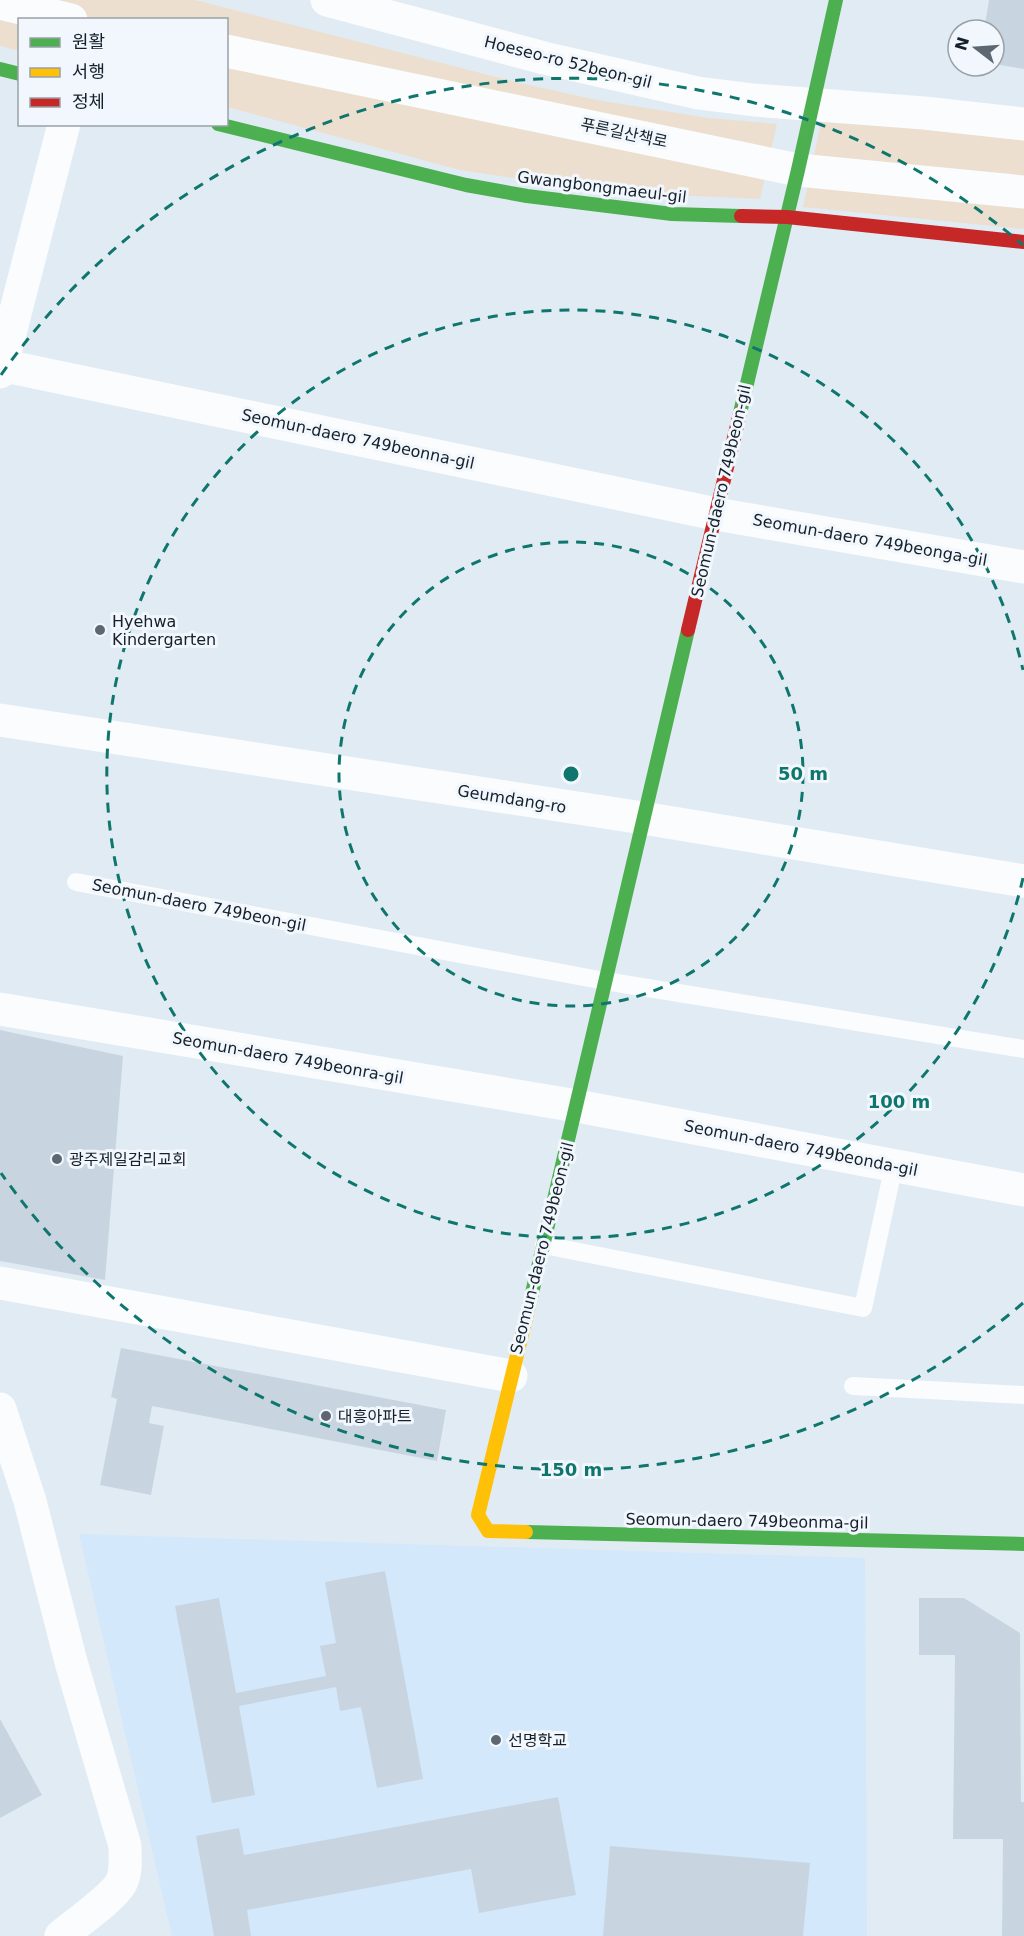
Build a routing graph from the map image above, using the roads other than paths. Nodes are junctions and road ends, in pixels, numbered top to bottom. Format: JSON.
{"nodes":[{"id":1,"x":327,"y":0,"type":"edge"},
{"id":2,"x":836,"y":0,"type":"edge"},
{"id":3,"x":0,"y":3,"type":"edge"},
{"id":4,"x":62,"y":18,"type":"edge"},
{"id":5,"x":228,"y":51,"type":"edge"},
{"id":6,"x":0,"y":69,"type":"edge"},
{"id":7,"x":18,"y":74,"type":"edge"},
{"id":8,"x":813,"y":105,"type":"junction"},
{"id":9,"x":1024,"y":124,"type":"edge"},
{"id":10,"x":63,"y":126,"type":"edge"},
{"id":11,"x":226,"y":126,"type":"edge"},
{"id":12,"x":798,"y":170,"type":"junction"},
{"id":13,"x":1024,"y":192,"type":"edge"},
{"id":14,"x":787,"y":217,"type":"junction"},
{"id":15,"x":1024,"y":242,"type":"edge"},
{"id":16,"x":1,"y":367,"type":"edge"},
{"id":17,"x":716,"y":514,"type":"junction"},
{"id":18,"x":1024,"y":567,"type":"edge"},
{"id":19,"x":0,"y":720,"type":"edge"},
{"id":20,"x":643,"y":819,"type":"junction"},
{"id":21,"x":1024,"y":881,"type":"edge"},
{"id":22,"x":76,"y":882,"type":"dead end"},
{"id":23,"x":605,"y":981,"type":"junction"},
{"id":24,"x":0,"y":1009,"type":"edge"},
{"id":25,"x":1024,"y":1049,"type":"edge"},
{"id":26,"x":577,"y":1106,"type":"junction"},
{"id":27,"x":894,"y":1165,"type":"junction"},
{"id":28,"x":1024,"y":1190,"type":"edge"},
{"id":29,"x":544,"y":1245,"type":"junction"},
{"id":30,"x":0,"y":1283,"type":"edge"},
{"id":31,"x":511,"y":1376,"type":"junction"},
{"id":32,"x":853,"y":1386,"type":"dead end"},
{"id":33,"x":1024,"y":1395,"type":"edge"},
{"id":34,"x":0,"y":1409,"type":"edge"},
{"id":35,"x":478,"y":1515,"type":"joint"},
{"id":36,"x":1024,"y":1544,"type":"edge"},
{"id":37,"x":61,"y":1936,"type":"edge"}],
"edges":[{"from":1,"to":8,"type":"street","name":"Hoeseo-ro 52beon-gil"},
{"from":2,"to":8,"type":"street","name":"Seomun-daero 749beon-gil"},
{"from":3,"to":4,"type":"street"},
{"from":5,"to":12,"type":"street","name":"푸른길산책로"},
{"from":6,"to":7,"type":"street"},
{"from":8,"to":9,"type":"street","name":"Hoeseo-ro 52beon-gil"},
{"from":8,"to":12,"type":"street","name":"Seomun-daero 749beon-gil"},
{"from":10,"to":16,"type":"street"},
{"from":11,"to":14,"type":"street","name":"Gwangbongmaeul-gil"},
{"from":12,"to":13,"type":"street","name":"푸른길산책로"},
{"from":12,"to":14,"type":"street","name":"Seomun-daero 749beon-gil"},
{"from":14,"to":15,"type":"street","name":"Gwangbongmaeul-gil"},
{"from":14,"to":17,"type":"street","name":"Seomun-daero 749beon-gil"},
{"from":16,"to":17,"type":"street","name":"Seomun-daero 749beonna-gil"},
{"from":17,"to":18,"type":"street","name":"Seomun-daero 749beonga-gil"},
{"from":17,"to":20,"type":"street","name":"Seomun-daero 749beon-gil"},
{"from":19,"to":20,"type":"street","name":"Geumdang-ro"},
{"from":20,"to":21,"type":"street","name":"Geumdang-ro"},
{"from":20,"to":23,"type":"street","name":"Seomun-daero 749beon-gil"},
{"from":22,"to":23,"type":"lane","name":"Seomun-daero 749beon-gil"},
{"from":23,"to":25,"type":"lane","name":"Seomun-daero 749beon-gil"},
{"from":23,"to":26,"type":"street","name":"Seomun-daero 749beon-gil"},
{"from":24,"to":26,"type":"street","name":"Seomun-daero 749beonra-gil"},
{"from":26,"to":27,"type":"street","name":"Seomun-daero 749beonda-gil"},
{"from":26,"to":29,"type":"street","name":"Seomun-daero 749beon-gil"},
{"from":27,"to":28,"type":"street","name":"Seomun-daero 749beonda-gil"},
{"from":27,"to":29,"type":"lane"},
{"from":29,"to":31,"type":"street","name":"Seomun-daero 749beon-gil"},
{"from":30,"to":31,"type":"street"},
{"from":31,"to":35,"type":"street","name":"Seomun-daero 749beon-gil"},
{"from":32,"to":33,"type":"lane"},
{"from":34,"to":37,"type":"street"},
{"from":35,"to":36,"type":"street","name":"Seomun-daero 749beonma-gil"}]}
